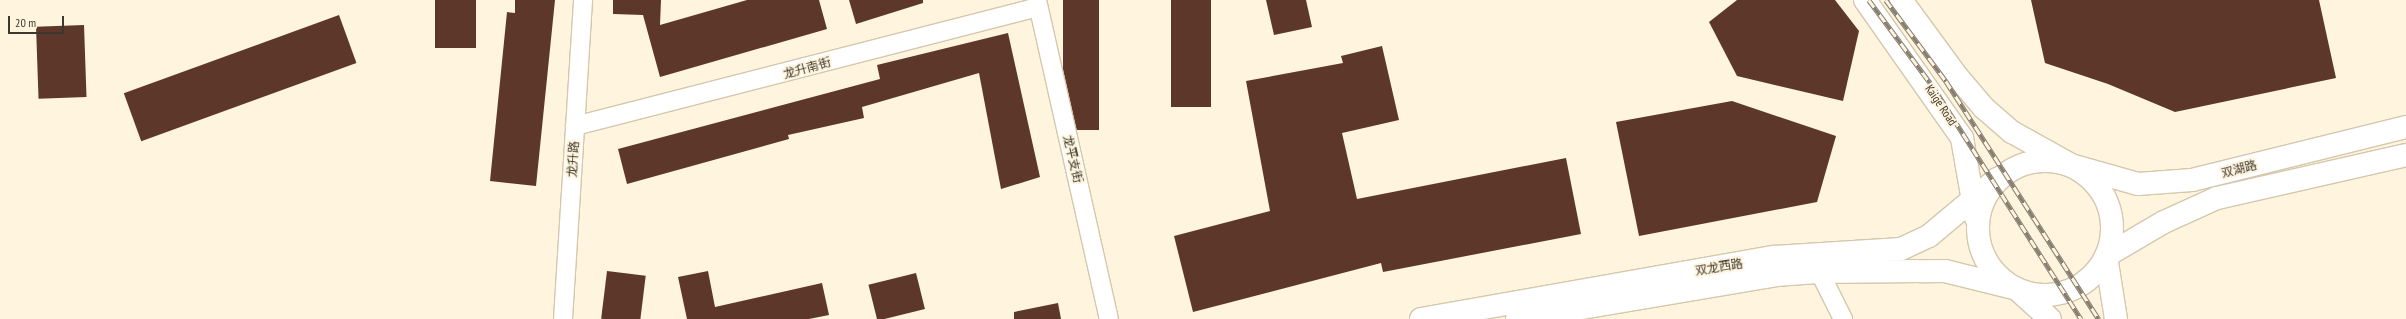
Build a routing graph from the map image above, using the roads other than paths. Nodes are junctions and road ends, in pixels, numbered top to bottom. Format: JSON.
{"nodes":[{"id":1,"x":583,"y":0,"type":"edge"},
{"id":2,"x":1865,"y":0,"type":"edge"},
{"id":3,"x":1901,"y":0,"type":"edge"},
{"id":4,"x":1037,"y":4,"type":"edge"},
{"id":5,"x":575,"y":126,"type":"junction"},
{"id":6,"x":2406,"y":127,"type":"edge"},
{"id":7,"x":2406,"y":156,"type":"edge"},
{"id":8,"x":2071,"y":165,"type":"junction"},
{"id":9,"x":1997,"y":179,"type":"junction"},
{"id":10,"x":1974,"y":200,"type":"junction"},
{"id":11,"x":1977,"y":227,"type":"junction"},
{"id":12,"x":2106,"y":256,"type":"junction"},
{"id":13,"x":1815,"y":263,"type":"junction"},
{"id":14,"x":2017,"y":289,"type":"junction"},
{"id":15,"x":563,"y":319,"type":"edge"},
{"id":16,"x":1109,"y":319,"type":"edge"},
{"id":17,"x":1421,"y":319,"type":"edge"},
{"id":18,"x":1517,"y":319,"type":"edge"},
{"id":19,"x":1843,"y":319,"type":"edge"},
{"id":20,"x":2050,"y":319,"type":"edge"},
{"id":21,"x":2116,"y":319,"type":"edge"}],
"edges":[{"from":1,"to":5,"type":"street","name":"龙升路"},
{"from":2,"to":10,"type":"main road","name":"Kaige Road"},
{"from":3,"to":8,"type":"main road"},
{"from":4,"to":5,"type":"street","name":"龙升南街"},
{"from":4,"to":16,"type":"street","name":"龙平支街"},
{"from":5,"to":15,"type":"street","name":"龙升路"},
{"from":6,"to":8,"type":"main road","name":"双湖路"},
{"from":7,"to":12,"type":"main road","name":"双湖路"},
{"from":8,"to":9,"type":"main road"},
{"from":8,"to":12,"type":"main road"},
{"from":9,"to":10,"type":"main road","name":"双龙西路"},
{"from":9,"to":11,"type":"main road"},
{"from":10,"to":11,"type":"main road","name":"Kaige Road"},
{"from":10,"to":13,"type":"main road","name":"双龙西路"},
{"from":11,"to":14,"type":"main road"},
{"from":12,"to":14,"type":"main road"},
{"from":12,"to":21,"type":"main road"},
{"from":13,"to":14,"type":"main road","name":"双龙西路"},
{"from":13,"to":17,"type":"main road","name":"双龙西路"},
{"from":13,"to":18,"type":"main road","name":"双龙西路"},
{"from":13,"to":19,"type":"street"},
{"from":14,"to":20,"type":"main road"}]}
